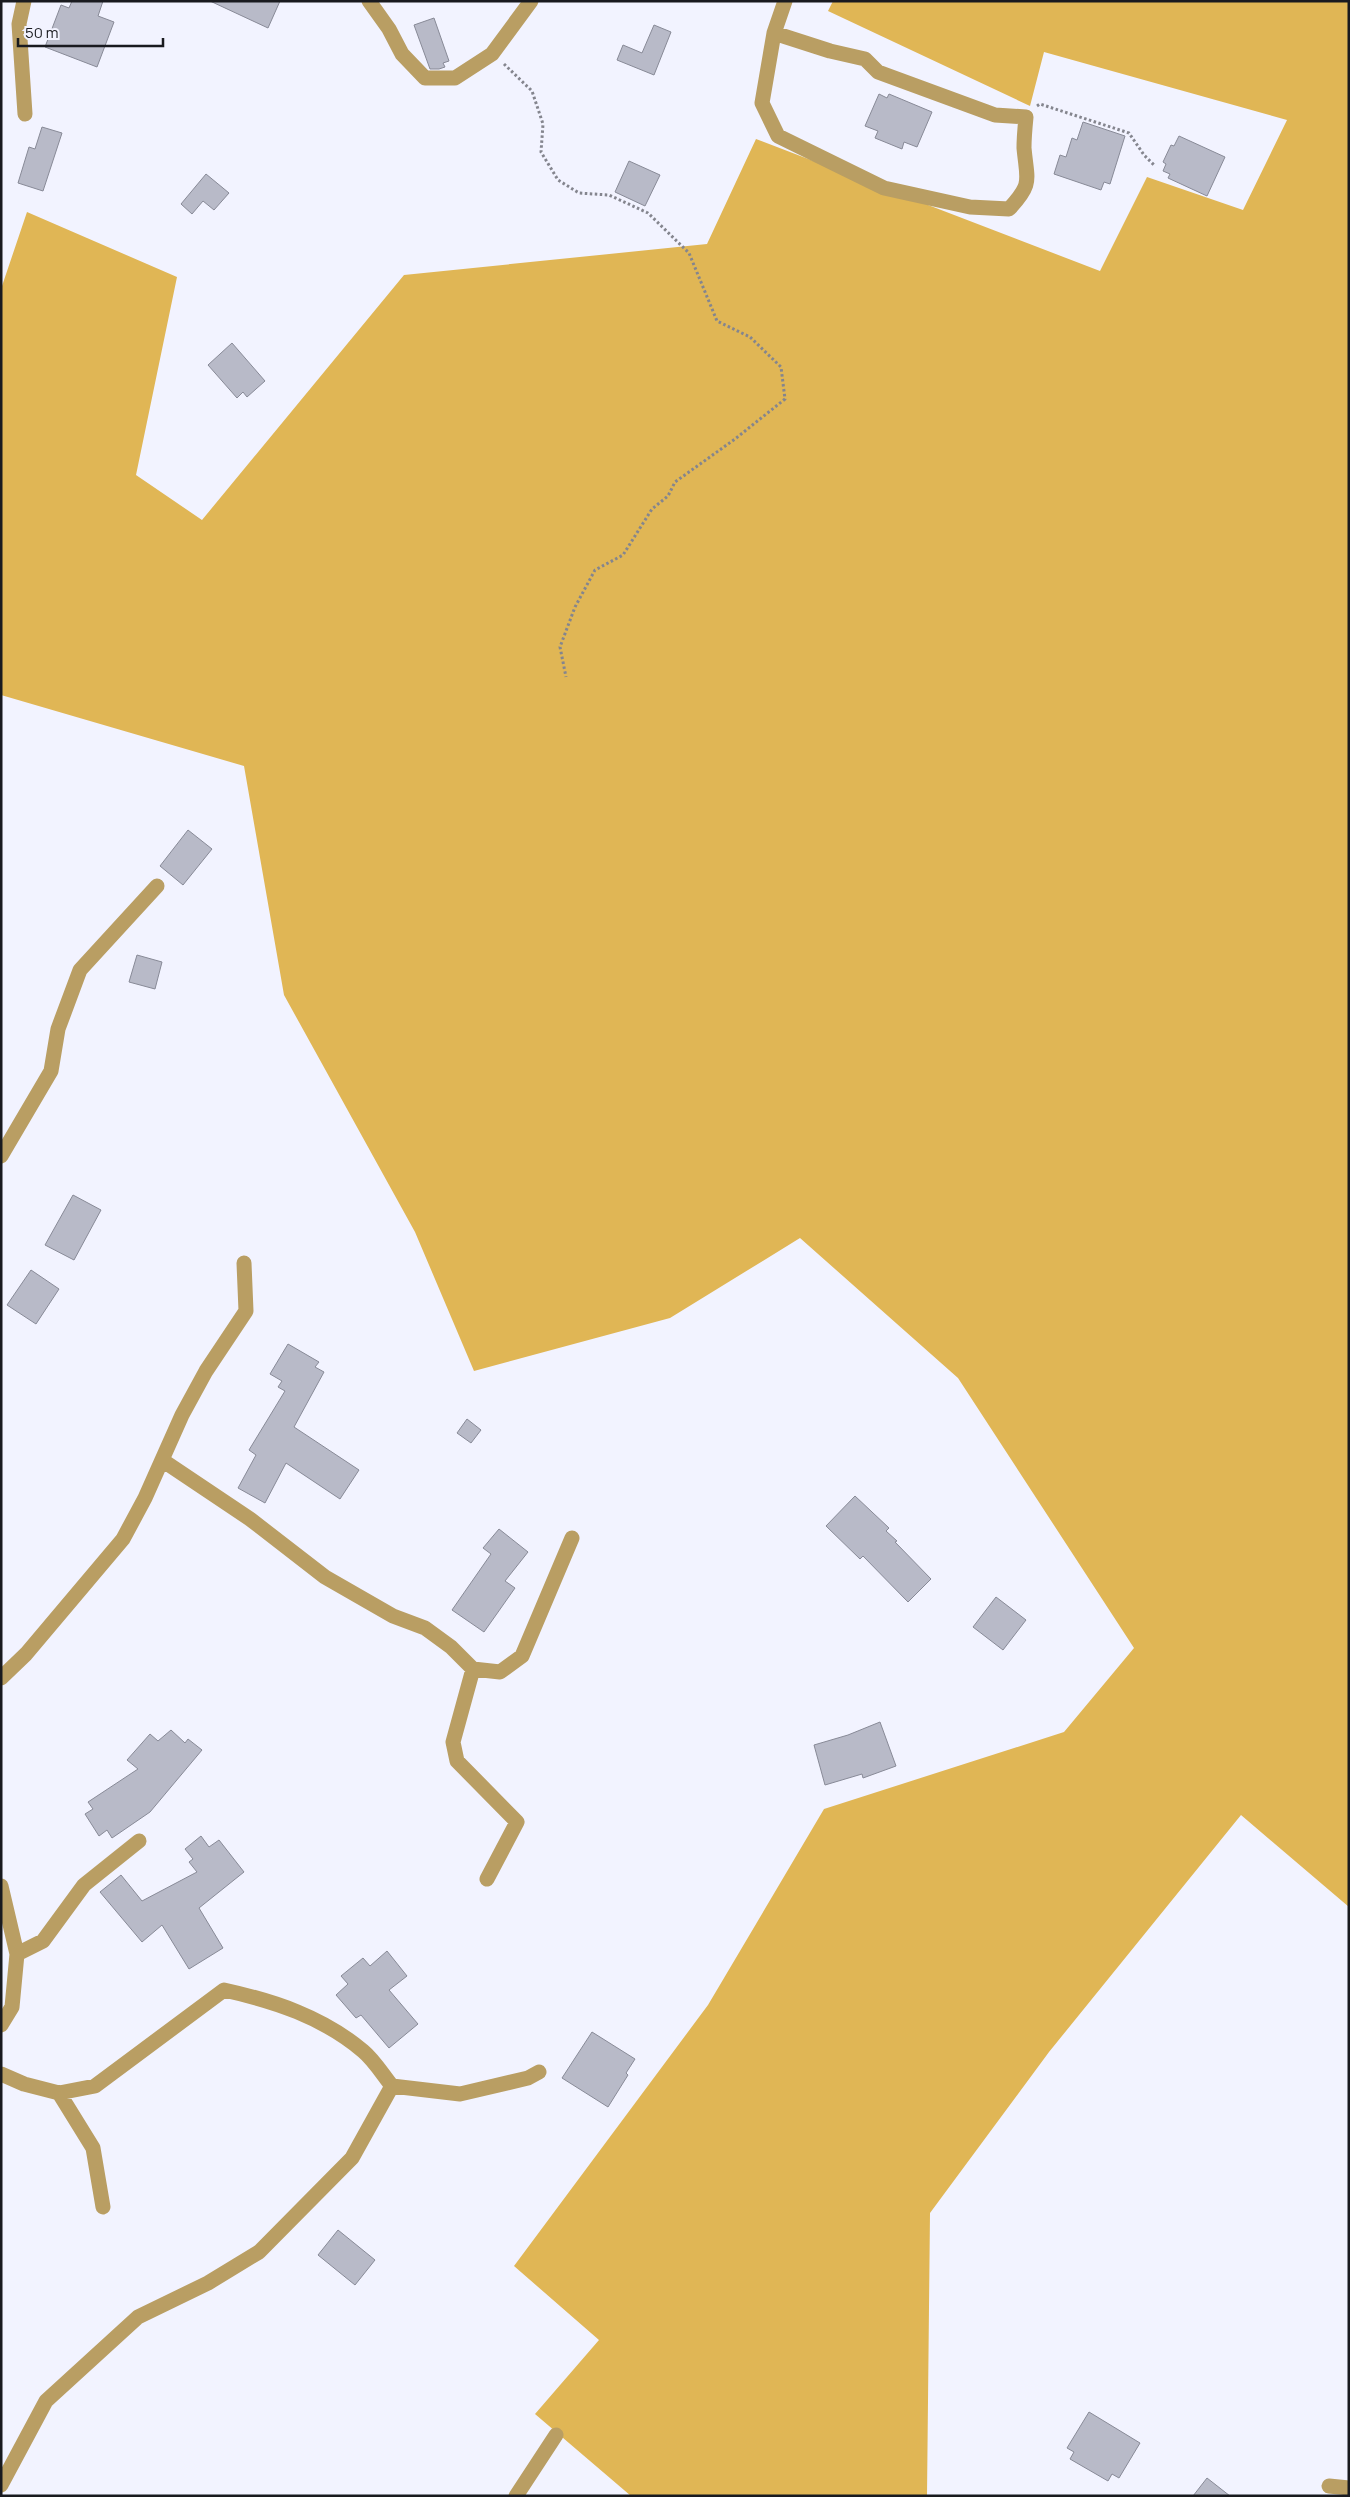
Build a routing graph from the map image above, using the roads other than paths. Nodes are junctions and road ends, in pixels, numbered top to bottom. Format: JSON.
{"nodes":[{"id":1,"x":24,"y":1,"type":"edge"},
{"id":2,"x":368,"y":1,"type":"edge"},
{"id":3,"x":531,"y":1,"type":"edge"},
{"id":4,"x":785,"y":1,"type":"edge"},
{"id":5,"x":774,"y":33,"type":"junction"},
{"id":6,"x":26,"y":114,"type":"dead end"},
{"id":7,"x":157,"y":886,"type":"dead end"},
{"id":8,"x":1,"y":1156,"type":"edge"},
{"id":9,"x":244,"y":1263,"type":"dead end"},
{"id":10,"x":162,"y":1460,"type":"junction"},
{"id":11,"x":572,"y":1538,"type":"dead end"},
{"id":12,"x":473,"y":1669,"type":"junction"},
{"id":13,"x":1,"y":1678,"type":"edge"},
{"id":14,"x":139,"y":1841,"type":"dead end"},
{"id":15,"x":487,"y":1879,"type":"dead end"},
{"id":16,"x":1,"y":1886,"type":"edge"},
{"id":17,"x":16,"y":1954,"type":"junction"},
{"id":18,"x":1,"y":2025,"type":"edge"},
{"id":19,"x":539,"y":2072,"type":"dead end"},
{"id":20,"x":1,"y":2074,"type":"edge"},
{"id":21,"x":392,"y":2086,"type":"junction"},
{"id":22,"x":59,"y":2093,"type":"junction"},
{"id":23,"x":103,"y":2208,"type":"dead end"},
{"id":24,"x":556,"y":2435,"type":"dead end"},
{"id":25,"x":1,"y":2485,"type":"edge"},
{"id":26,"x":1329,"y":2486,"type":"dead end"},
{"id":27,"x":1349,"y":2488,"type":"edge"},
{"id":28,"x":516,"y":2496,"type":"edge"}],
"edges":[{"from":1,"to":6,"type":"street"},
{"from":2,"to":3,"type":"street"},
{"from":4,"to":5,"type":"street"},
{"from":5,"to":5,"type":"street"},
{"from":7,"to":8,"type":"street"},
{"from":9,"to":10,"type":"street"},
{"from":10,"to":12,"type":"street"},
{"from":10,"to":13,"type":"street"},
{"from":11,"to":12,"type":"street"},
{"from":12,"to":15,"type":"street"},
{"from":14,"to":17,"type":"street"},
{"from":16,"to":17,"type":"street"},
{"from":17,"to":18,"type":"street"},
{"from":19,"to":21,"type":"street"},
{"from":20,"to":22,"type":"street"},
{"from":21,"to":22,"type":"street"},
{"from":21,"to":25,"type":"street"},
{"from":22,"to":23,"type":"street"},
{"from":24,"to":28,"type":"street"},
{"from":26,"to":27,"type":"street"}]}
